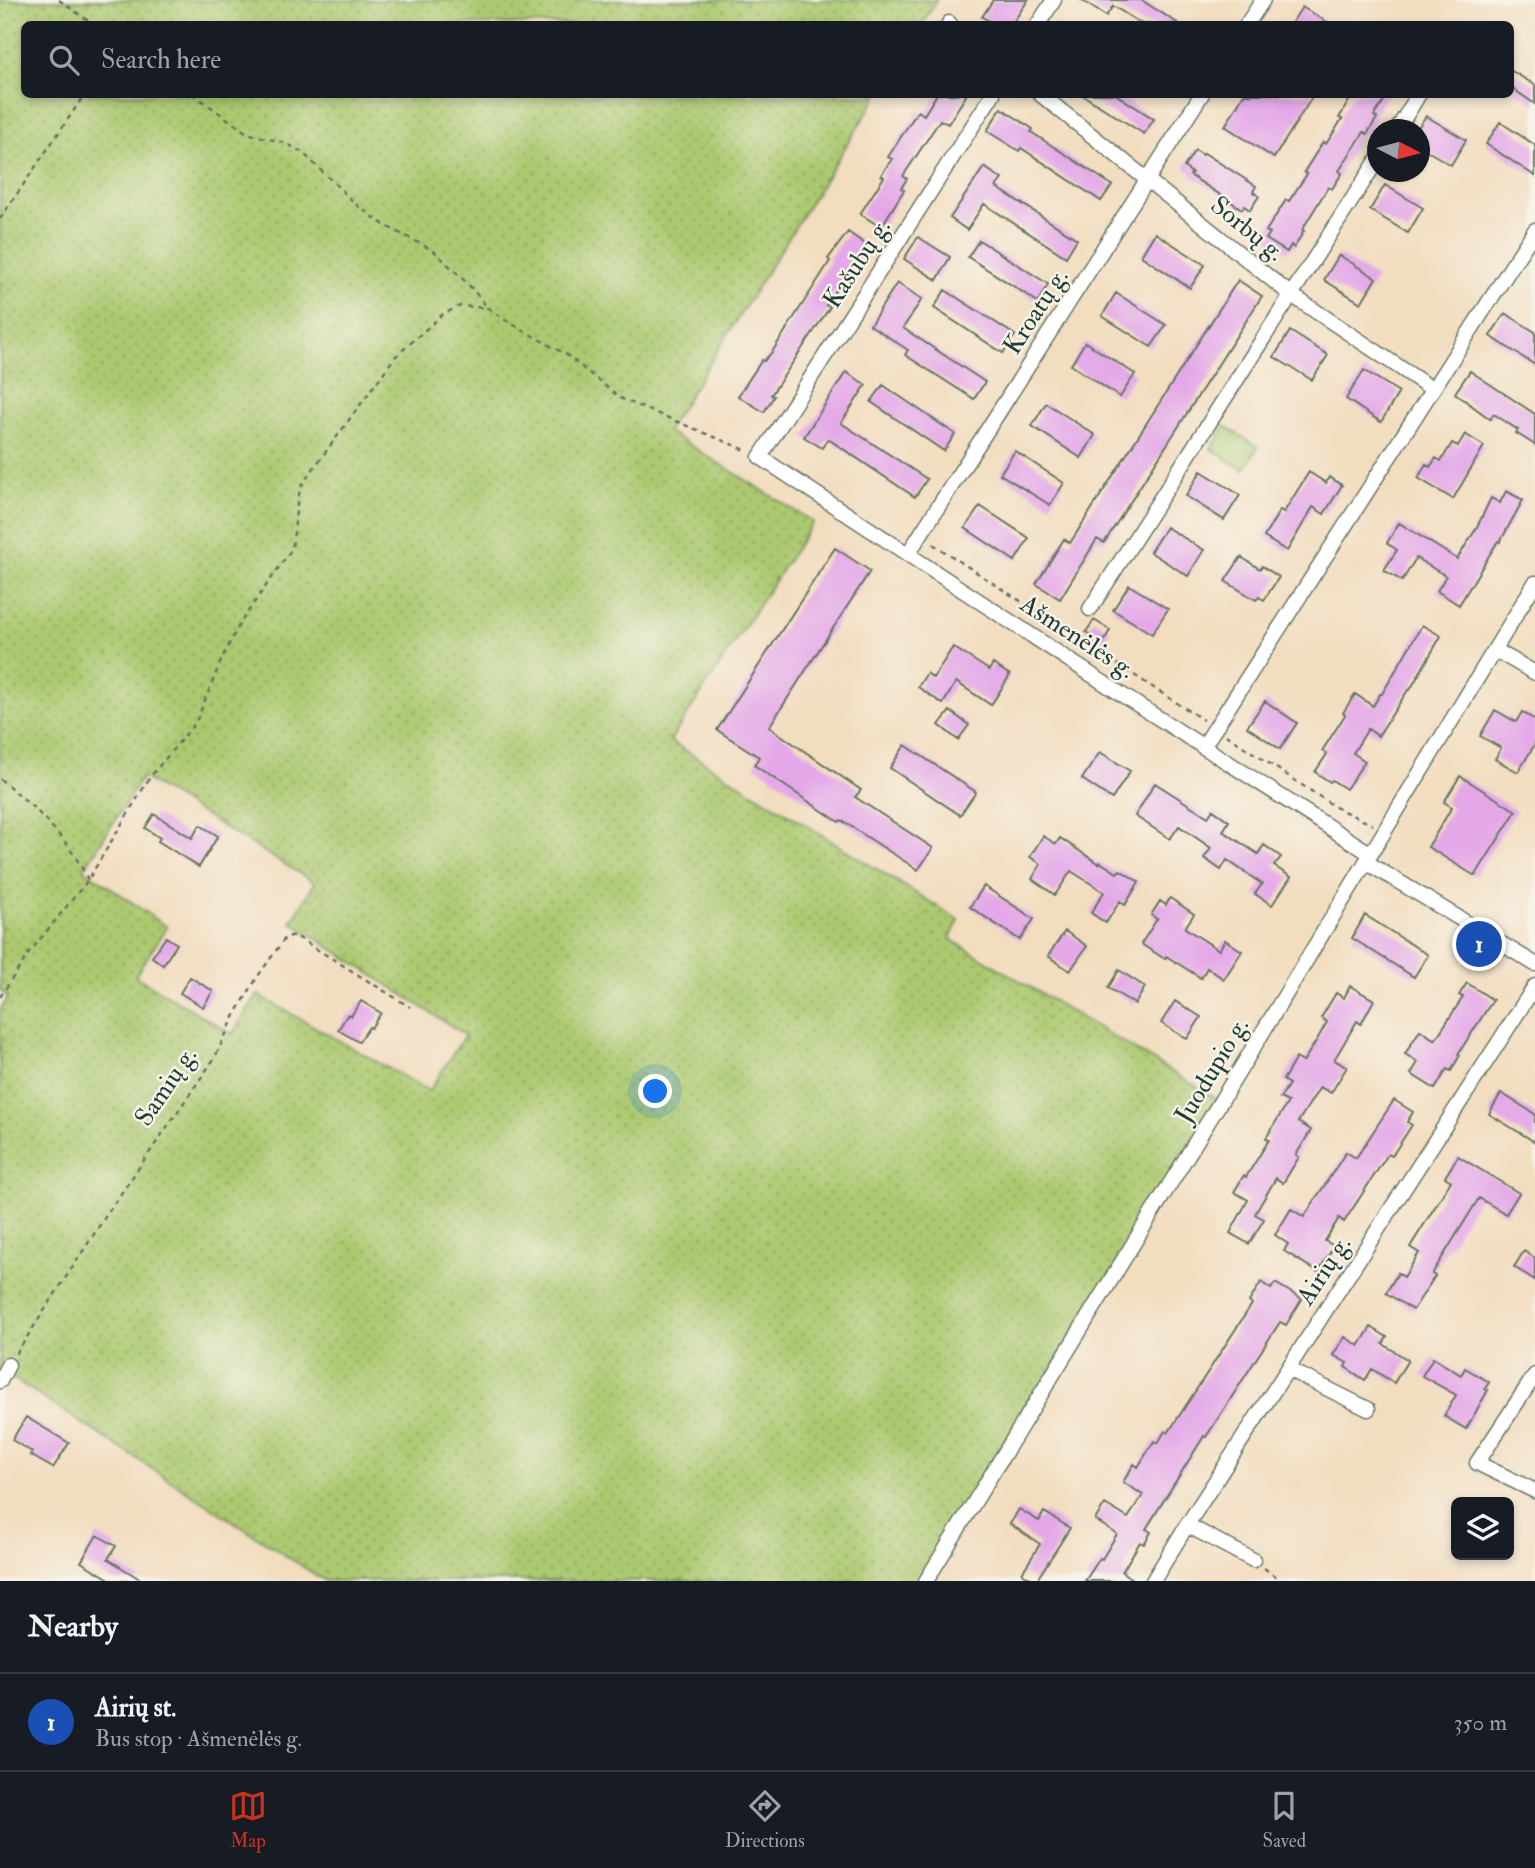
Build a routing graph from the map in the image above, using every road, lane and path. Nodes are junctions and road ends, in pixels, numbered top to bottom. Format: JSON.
{"nodes":[{"id":1,"x":59,"y":0,"type":"edge"},
{"id":2,"x":1054,"y":0,"type":"edge"},
{"id":3,"x":1263,"y":0,"type":"edge"},
{"id":4,"x":89,"y":21,"type":"edge"},
{"id":5,"x":1040,"y":21,"type":"edge"},
{"id":6,"x":1249,"y":21,"type":"edge"},
{"id":7,"x":82,"y":98,"type":"edge"},
{"id":8,"x":199,"y":98,"type":"edge"},
{"id":9,"x":990,"y":98,"type":"edge"},
{"id":10,"x":1045,"y":98,"type":"edge"},
{"id":11,"x":1199,"y":98,"type":"edge"},
{"id":12,"x":1417,"y":98,"type":"edge"},
{"id":13,"x":1404,"y":119,"type":"edge"},
{"id":14,"x":1367,"y":175,"type":"edge"},
{"id":15,"x":1148,"y":180,"type":"junction"},
{"id":16,"x":0,"y":219,"type":"edge"},
{"id":17,"x":1535,"y":230,"type":"edge"},
{"id":18,"x":1290,"y":294,"type":"junction"},
{"id":19,"x":488,"y":307,"type":"junction"},
{"id":20,"x":1432,"y":389,"type":"junction"},
{"id":21,"x":760,"y":457,"type":"junction"},
{"id":22,"x":920,"y":536,"type":"junction"},
{"id":23,"x":908,"y":554,"type":"junction"},
{"id":24,"x":1535,"y":583,"type":"edge"},
{"id":25,"x":1090,"y":609,"type":"dead end"},
{"id":26,"x":1495,"y":650,"type":"junction"},
{"id":27,"x":1535,"y":673,"type":"edge"},
{"id":28,"x":1216,"y":728,"type":"junction"},
{"id":29,"x":1203,"y":747,"type":"junction"},
{"id":30,"x":0,"y":779,"type":"edge"},
{"id":31,"x":1385,"y":831,"type":"junction"},
{"id":32,"x":1369,"y":858,"type":"junction"},
{"id":33,"x":88,"y":880,"type":"junction"},
{"id":34,"x":1535,"y":964,"type":"edge"},
{"id":35,"x":1535,"y":986,"type":"edge"},
{"id":36,"x":0,"y":997,"type":"edge"},
{"id":37,"x":410,"y":1007,"type":"dead end"},
{"id":38,"x":8,"y":1365,"type":"joint"},
{"id":39,"x":1288,"y":1369,"type":"junction"},
{"id":40,"x":1535,"y":1375,"type":"edge"},
{"id":41,"x":0,"y":1381,"type":"edge"},
{"id":42,"x":1368,"y":1409,"type":"dead end"},
{"id":43,"x":1535,"y":1491,"type":"edge"},
{"id":44,"x":1187,"y":1525,"type":"junction"},
{"id":45,"x":1253,"y":1560,"type":"joint"},
{"id":46,"x":926,"y":1581,"type":"edge"},
{"id":47,"x":1153,"y":1581,"type":"edge"},
{"id":48,"x":1281,"y":1581,"type":"edge"}],
"edges":[{"from":1,"to":4,"type":"path"},
{"from":2,"to":5,"type":"street"},
{"from":3,"to":6,"type":"street"},
{"from":7,"to":16,"type":"path"},
{"from":8,"to":19,"type":"path"},
{"from":9,"to":21,"type":"street","name":"Kašubų g."},
{"from":10,"to":15,"type":"street","name":"Sorbų g."},
{"from":11,"to":15,"type":"street","name":"Kroatų g."},
{"from":12,"to":13,"type":"street"},
{"from":14,"to":18,"type":"street"},
{"from":15,"to":18,"type":"street","name":"Sorbų g."},
{"from":15,"to":22,"type":"street","name":"Kroatų g."},
{"from":17,"to":20,"type":"street"},
{"from":18,"to":20,"type":"street","name":"Sorbų g."},
{"from":18,"to":25,"type":"street"},
{"from":19,"to":21,"type":"path"},
{"from":19,"to":33,"type":"path"},
{"from":20,"to":28,"type":"street"},
{"from":21,"to":23,"type":"street","name":"Ašmenėlės g."},
{"from":22,"to":23,"type":"street","name":"Kroatų g."},
{"from":22,"to":28,"type":"path"},
{"from":23,"to":29,"type":"street","name":"Ašmenėlės g."},
{"from":24,"to":26,"type":"street","name":"Juodupio g."},
{"from":26,"to":27,"type":"street"},
{"from":26,"to":31,"type":"street","name":"Juodupio g."},
{"from":28,"to":29,"type":"street"},
{"from":28,"to":31,"type":"path"},
{"from":29,"to":32,"type":"street","name":"Ašmenėlės g."},
{"from":30,"to":33,"type":"path"},
{"from":31,"to":32,"type":"street","name":"Juodupio g."},
{"from":32,"to":34,"type":"street","name":"Ašmenėlės g."},
{"from":32,"to":46,"type":"street","name":"Juodupio g."},
{"from":33,"to":36,"type":"path"},
{"from":35,"to":39,"type":"street","name":"Airių g."},
{"from":37,"to":38,"type":"path","name":"Samių g."},
{"from":38,"to":41,"type":"street"},
{"from":39,"to":42,"type":"street"},
{"from":39,"to":44,"type":"street","name":"Airių g."},
{"from":40,"to":43,"type":"street"},
{"from":44,"to":45,"type":"street"},
{"from":44,"to":47,"type":"street","name":"Airių g."},
{"from":45,"to":48,"type":"path"}]}
